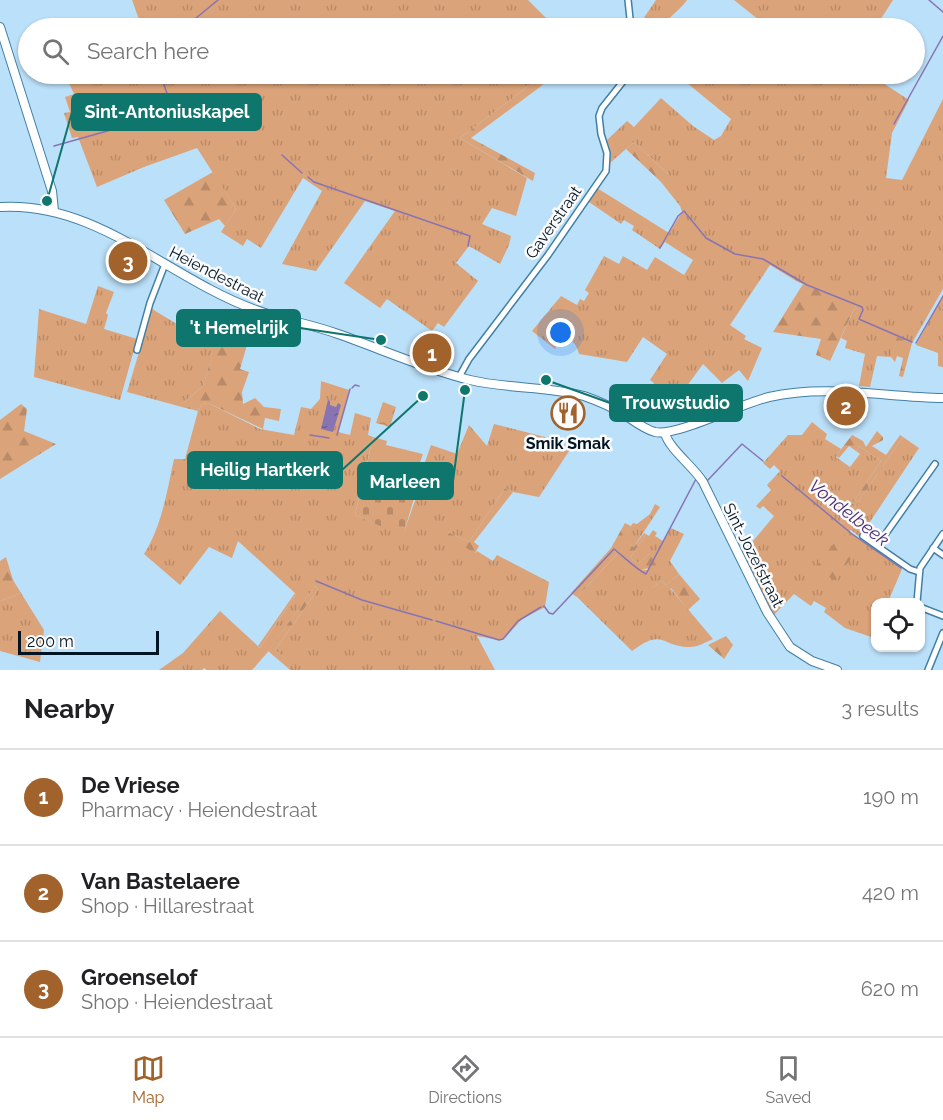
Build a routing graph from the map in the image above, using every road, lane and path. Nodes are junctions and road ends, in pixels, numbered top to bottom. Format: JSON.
{"nodes":[{"id":1,"x":628,"y":0,"type":"edge"},
{"id":2,"x":631,"y":18,"type":"edge"},
{"id":3,"x":0,"y":27,"type":"edge"},
{"id":4,"x":18,"y":83,"type":"edge"},
{"id":5,"x":18,"y":84,"type":"edge"},
{"id":6,"x":621,"y":84,"type":"edge"},
{"id":7,"x":0,"y":207,"type":"edge"},
{"id":8,"x":54,"y":211,"type":"junction"},
{"id":9,"x":165,"y":264,"type":"junction"},
{"id":10,"x":137,"y":350,"type":"dead end"},
{"id":11,"x":459,"y":377,"type":"junction"},
{"id":12,"x":943,"y":398,"type":"edge"},
{"id":13,"x":665,"y":433,"type":"junction"},
{"id":14,"x":935,"y":464,"type":"dead end"},
{"id":15,"x":943,"y":534,"type":"edge"},
{"id":16,"x":863,"y":536,"type":"dead end"},
{"id":17,"x":877,"y":546,"type":"junction"},
{"id":18,"x":933,"y":548,"type":"junction"},
{"id":19,"x":943,"y":555,"type":"edge"},
{"id":20,"x":919,"y":572,"type":"junction"},
{"id":21,"x":917,"y":598,"type":"edge"},
{"id":22,"x":925,"y":609,"type":"edge"},
{"id":23,"x":943,"y":616,"type":"edge"},
{"id":24,"x":943,"y":633,"type":"edge"},
{"id":25,"x":837,"y":670,"type":"edge"},
{"id":26,"x":928,"y":670,"type":"edge"}],
"edges":[{"from":1,"to":2,"type":"street"},
{"from":3,"to":4,"type":"main road"},
{"from":5,"to":8,"type":"main road"},
{"from":6,"to":11,"type":"street","name":"Gaverstraat"},
{"from":7,"to":8,"type":"main road","name":"Heiendestraat"},
{"from":8,"to":9,"type":"main road","name":"Heiendestraat"},
{"from":9,"to":10,"type":"street"},
{"from":9,"to":11,"type":"main road","name":"Heiendestraat"},
{"from":11,"to":13,"type":"main road","name":"Heiendestraat"},
{"from":12,"to":13,"type":"main road"},
{"from":13,"to":25,"type":"main road","name":"Sint-Jozefstraat"},
{"from":14,"to":17,"type":"street"},
{"from":15,"to":18,"type":"street"},
{"from":16,"to":17,"type":"street"},
{"from":17,"to":20,"type":"street"},
{"from":18,"to":19,"type":"street"},
{"from":18,"to":20,"type":"street"},
{"from":20,"to":21,"type":"street"},
{"from":22,"to":23,"type":"street"},
{"from":24,"to":26,"type":"street"}]}
